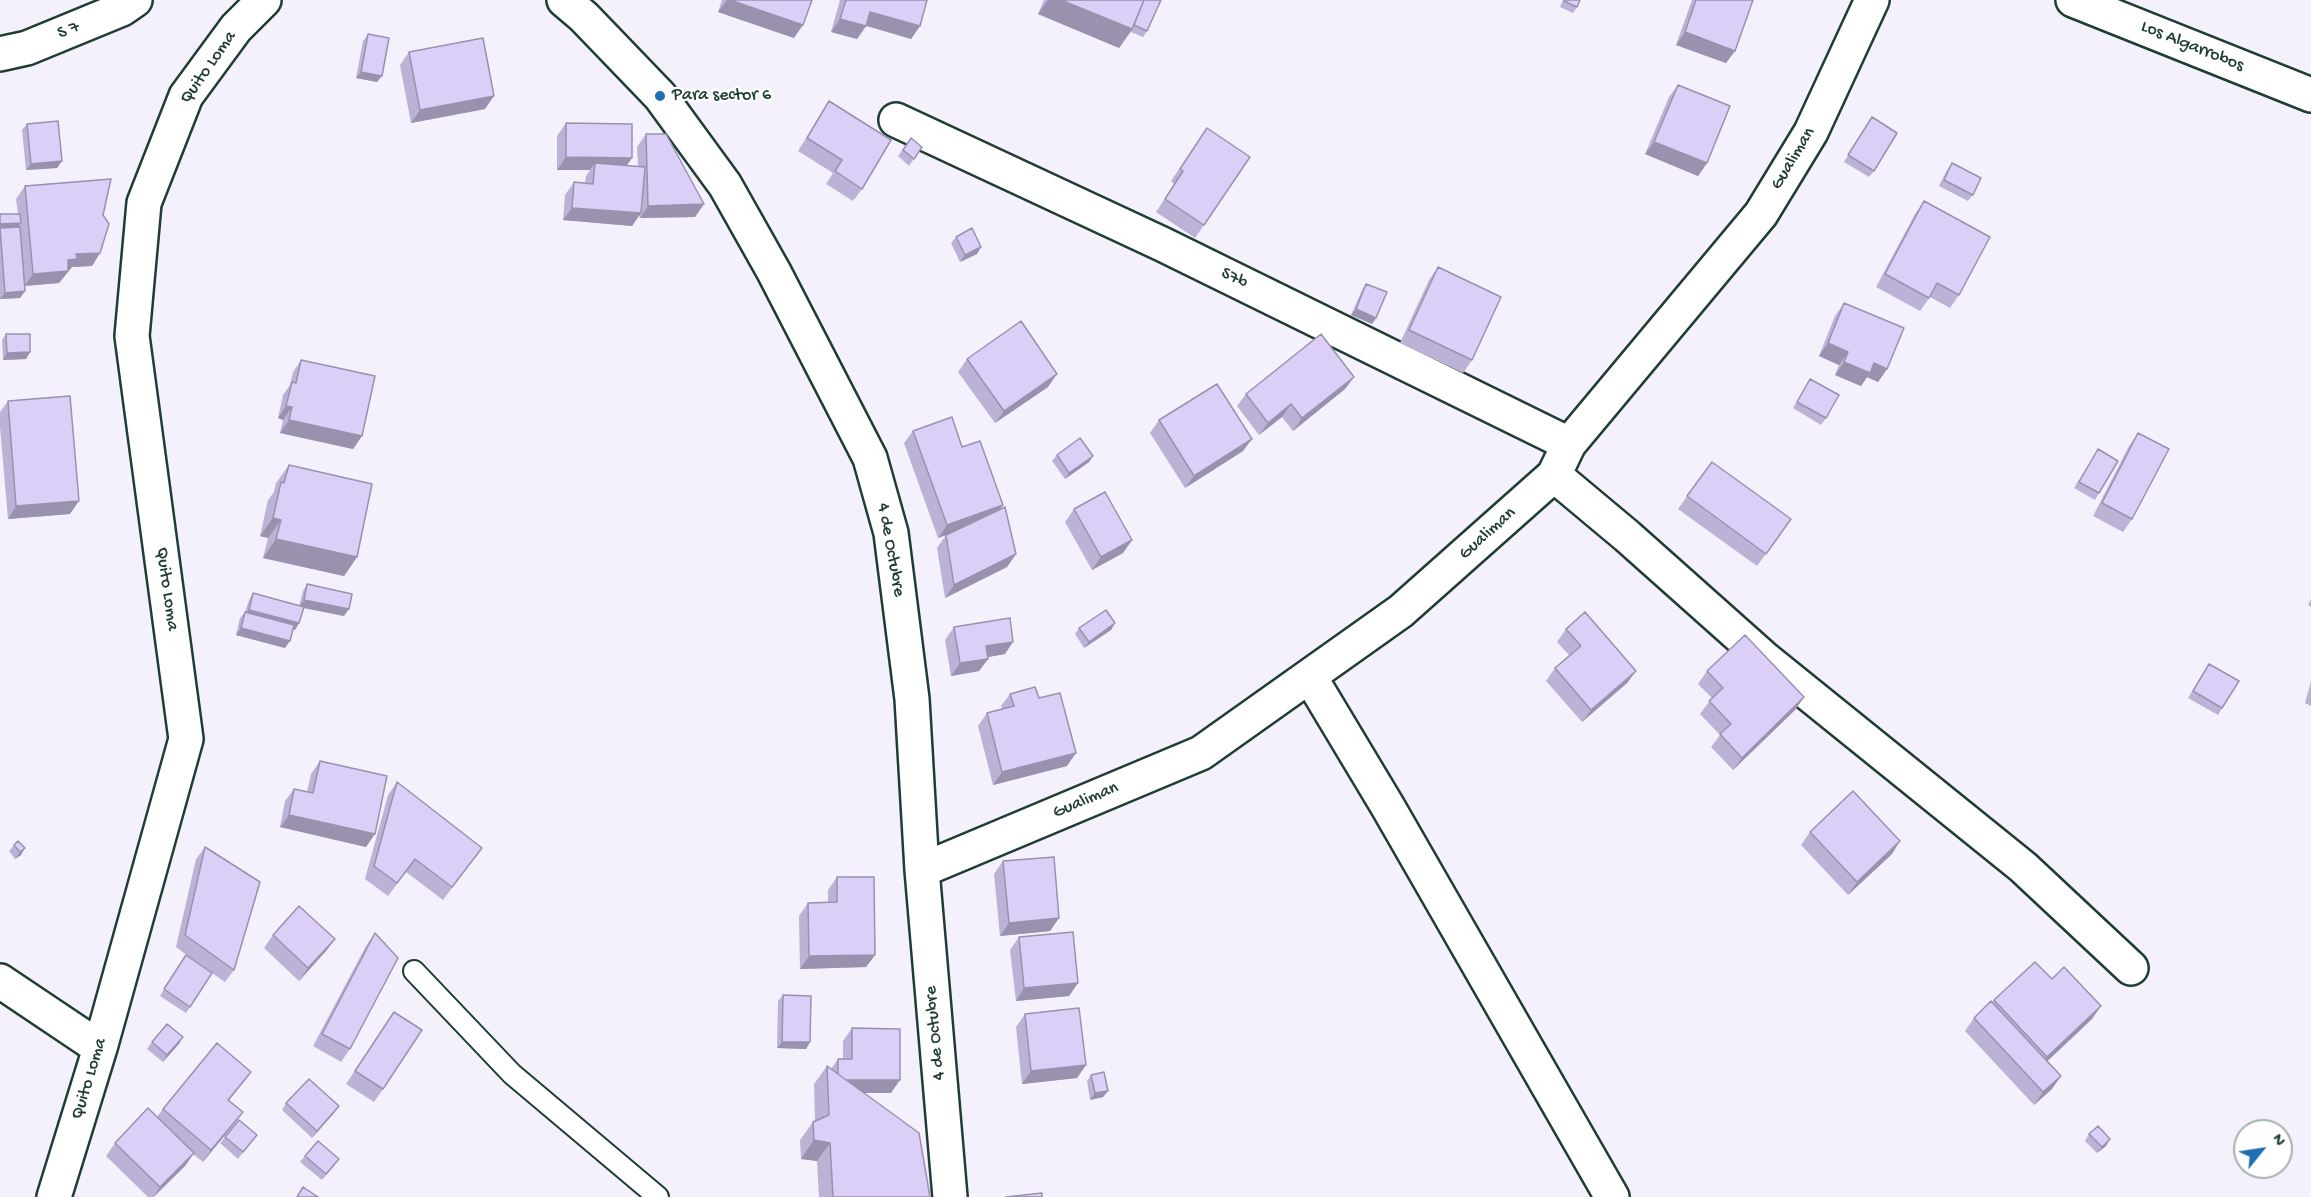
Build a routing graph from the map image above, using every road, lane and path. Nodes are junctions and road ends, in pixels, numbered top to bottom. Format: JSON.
{"nodes":[{"id":1,"x":135,"y":0,"type":"edge"},
{"id":2,"x":264,"y":0,"type":"edge"},
{"id":3,"x":564,"y":0,"type":"edge"},
{"id":4,"x":1872,"y":0,"type":"edge"},
{"id":5,"x":2073,"y":0,"type":"edge"},
{"id":6,"x":0,"y":54,"type":"edge"},
{"id":7,"x":2311,"y":95,"type":"edge"},
{"id":8,"x":896,"y":120,"type":"dead end"},
{"id":9,"x":1569,"y":444,"type":"junction"},
{"id":10,"x":1554,"y":475,"type":"junction"},
{"id":11,"x":1310,"y":677,"type":"junction"},
{"id":12,"x":922,"y":870,"type":"junction"},
{"id":13,"x":2130,"y":968,"type":"dead end"},
{"id":14,"x":414,"y":970,"type":"dead end"},
{"id":15,"x":0,"y":981,"type":"edge"},
{"id":16,"x":100,"y":1048,"type":"junction"},
{"id":17,"x":54,"y":1197,"type":"edge"},
{"id":18,"x":658,"y":1197,"type":"edge"},
{"id":19,"x":950,"y":1197,"type":"edge"},
{"id":20,"x":1611,"y":1197,"type":"edge"}],
"edges":[{"from":1,"to":6,"type":"street","name":"S 7"},
{"from":2,"to":16,"type":"street","name":"Quito Loma"},
{"from":3,"to":12,"type":"street","name":"4 de Octubre"},
{"from":4,"to":9,"type":"street","name":"Gualiman"},
{"from":5,"to":7,"type":"street","name":"Los Algarrobos"},
{"from":8,"to":9,"type":"street","name":"S7b"},
{"from":9,"to":10,"type":"street","name":"Gualiman"},
{"from":10,"to":11,"type":"street","name":"Gualiman"},
{"from":10,"to":13,"type":"street"},
{"from":11,"to":12,"type":"street","name":"Gualiman"},
{"from":11,"to":20,"type":"street"},
{"from":12,"to":19,"type":"street","name":"4 de Octubre"},
{"from":14,"to":18,"type":"lane"},
{"from":15,"to":16,"type":"street"},
{"from":16,"to":17,"type":"street","name":"Quito Loma"}]}
